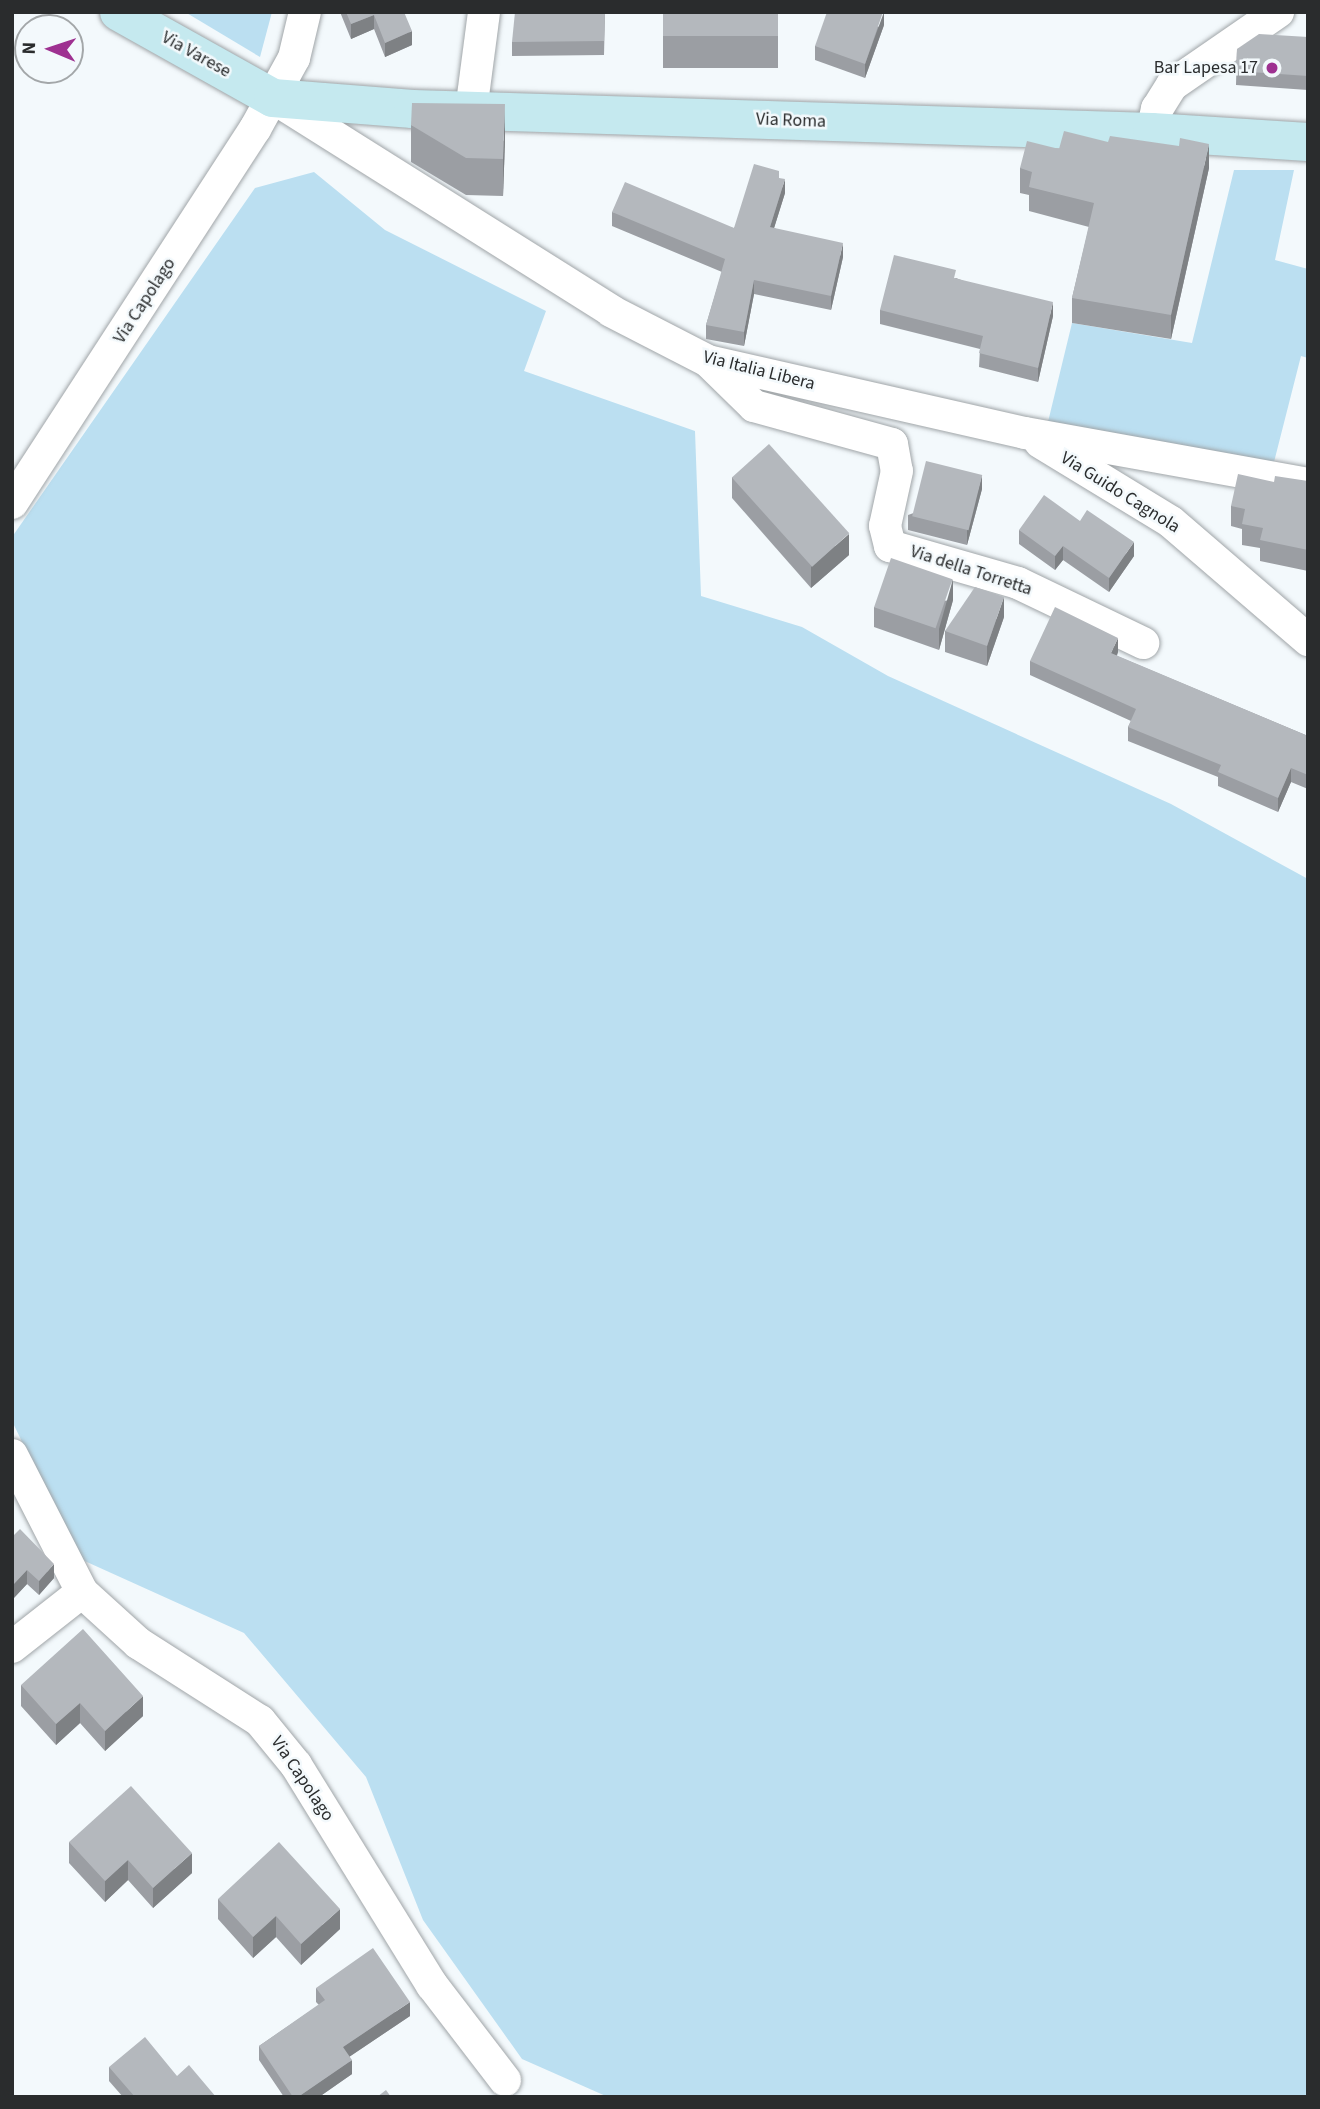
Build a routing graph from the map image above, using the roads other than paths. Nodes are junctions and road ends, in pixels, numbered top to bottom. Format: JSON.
{"nodes":[{"id":1,"x":119,"y":12,"type":"edge"},
{"id":2,"x":305,"y":12,"type":"edge"},
{"id":3,"x":484,"y":12,"type":"edge"},
{"id":4,"x":1278,"y":12,"type":"edge"},
{"id":5,"x":273,"y":97,"type":"junction"},
{"id":6,"x":471,"y":111,"type":"junction"},
{"id":7,"x":1152,"y":132,"type":"junction"},
{"id":8,"x":1308,"y":142,"type":"edge"},
{"id":9,"x":708,"y":361,"type":"junction"},
{"id":10,"x":1025,"y":433,"type":"junction"},
{"id":11,"x":1308,"y":484,"type":"edge"},
{"id":12,"x":12,"y":503,"type":"edge"},
{"id":13,"x":1308,"y":640,"type":"edge"},
{"id":14,"x":1143,"y":643,"type":"dead end"},
{"id":15,"x":12,"y":1455,"type":"edge"},
{"id":16,"x":82,"y":1592,"type":"junction"},
{"id":17,"x":12,"y":1647,"type":"edge"},
{"id":18,"x":505,"y":2080,"type":"dead end"}],
"edges":[{"from":1,"to":5,"type":"main road","name":"Via Varese"},
{"from":2,"to":5,"type":"street","name":"Via Capolago"},
{"from":3,"to":6,"type":"street"},
{"from":4,"to":7,"type":"street"},
{"from":5,"to":6,"type":"main road","name":"Via Roma"},
{"from":5,"to":9,"type":"street","name":"Via Italia Libera"},
{"from":5,"to":12,"type":"street","name":"Via Capolago"},
{"from":6,"to":7,"type":"main road","name":"Via Roma"},
{"from":7,"to":8,"type":"main road","name":"Via Roma"},
{"from":9,"to":10,"type":"street","name":"Via Italia Libera"},
{"from":9,"to":14,"type":"street","name":"Via della Torretta"},
{"from":10,"to":11,"type":"street","name":"Via Italia Libera"},
{"from":10,"to":13,"type":"street","name":"Via Guido Cagnola"},
{"from":15,"to":16,"type":"street","name":"Via Capolago"},
{"from":16,"to":17,"type":"street"},
{"from":16,"to":18,"type":"street","name":"Via Capolago"}]}
